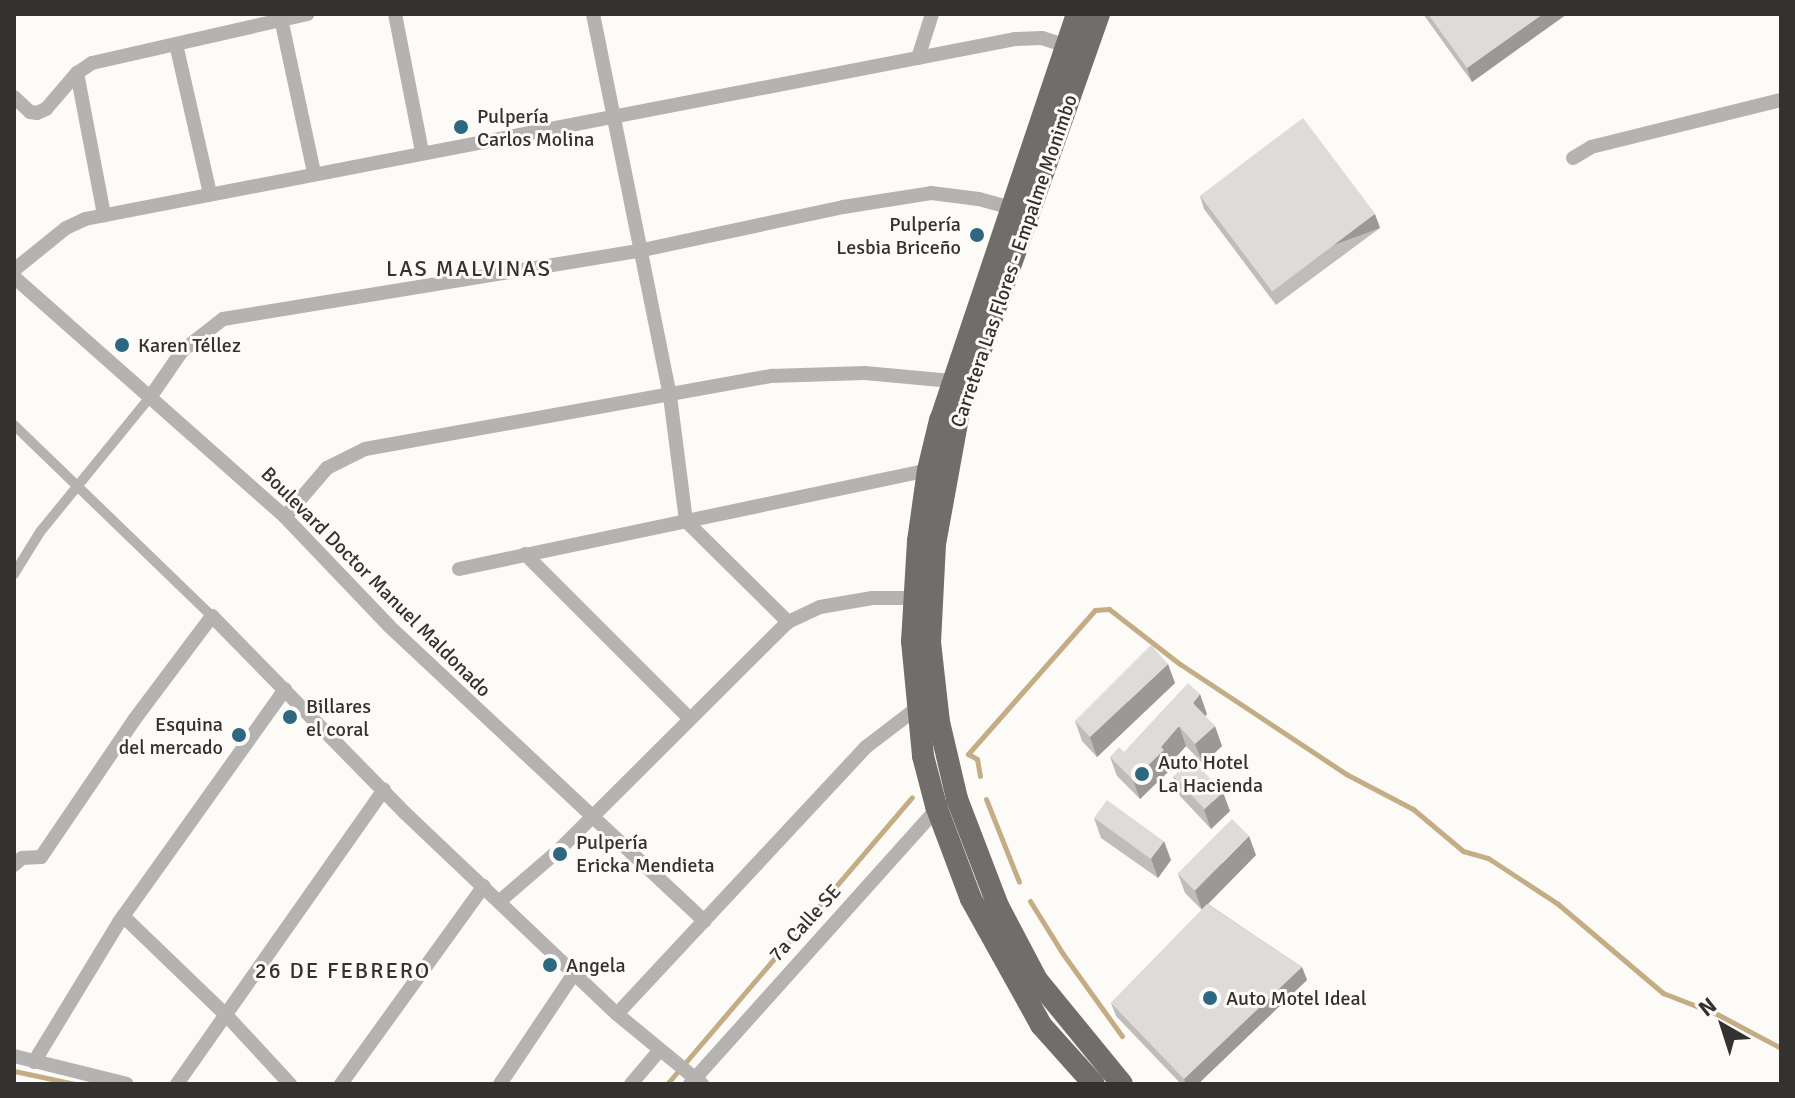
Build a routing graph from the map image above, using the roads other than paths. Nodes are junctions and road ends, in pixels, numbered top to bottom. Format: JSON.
{"nodes":[{"id":1,"x":307,"y":14,"type":"edge"},
{"id":2,"x":395,"y":14,"type":"edge"},
{"id":3,"x":593,"y":14,"type":"edge"},
{"id":4,"x":932,"y":14,"type":"edge"},
{"id":5,"x":1077,"y":14,"type":"edge"},
{"id":6,"x":1099,"y":14,"type":"edge"},
{"id":7,"x":281,"y":17,"type":"edge"},
{"id":8,"x":176,"y":44,"type":"junction"},
{"id":9,"x":1066,"y":46,"type":"junction"},
{"id":10,"x":918,"y":58,"type":"junction"},
{"id":11,"x":77,"y":73,"type":"junction"},
{"id":12,"x":14,"y":97,"type":"edge"},
{"id":13,"x":1781,"y":100,"type":"edge"},
{"id":14,"x":611,"y":116,"type":"junction"},
{"id":15,"x":422,"y":152,"type":"junction"},
{"id":16,"x":1573,"y":158,"type":"dead end"},
{"id":17,"x":314,"y":173,"type":"junction"},
{"id":18,"x":210,"y":194,"type":"junction"},
{"id":19,"x":1020,"y":210,"type":"junction"},
{"id":20,"x":104,"y":215,"type":"junction"},
{"id":21,"x":638,"y":251,"type":"junction"},
{"id":22,"x":14,"y":270,"type":"edge"},
{"id":23,"x":14,"y":277,"type":"edge"},
{"id":24,"x":952,"y":381,"type":"junction"},
{"id":25,"x":151,"y":396,"type":"junction"},
{"id":26,"x":670,"y":396,"type":"junction"},
{"id":27,"x":14,"y":425,"type":"edge"},
{"id":28,"x":928,"y":470,"type":"junction"},
{"id":29,"x":80,"y":485,"type":"junction"},
{"id":30,"x":285,"y":517,"type":"junction"},
{"id":31,"x":686,"y":521,"type":"junction"},
{"id":32,"x":525,"y":554,"type":"junction"},
{"id":33,"x":459,"y":569,"type":"dead end"},
{"id":34,"x":14,"y":574,"type":"edge"},
{"id":35,"x":913,"y":598,"type":"junction"},
{"id":36,"x":212,"y":616,"type":"junction"},
{"id":37,"x":788,"y":622,"type":"junction"},
{"id":38,"x":285,"y":689,"type":"junction"},
{"id":39,"x":917,"y":708,"type":"junction"},
{"id":40,"x":690,"y":719,"type":"junction"},
{"id":41,"x":384,"y":790,"type":"junction"},
{"id":42,"x":947,"y":803,"type":"junction"},
{"id":43,"x":590,"y":817,"type":"junction"},
{"id":44,"x":14,"y":865,"type":"edge"},
{"id":45,"x":484,"y":886,"type":"junction"},
{"id":46,"x":500,"y":901,"type":"junction"},
{"id":47,"x":123,"y":916,"type":"junction"},
{"id":48,"x":704,"y":921,"type":"junction"},
{"id":49,"x":575,"y":972,"type":"junction"},
{"id":50,"x":617,"y":1014,"type":"junction"},
{"id":51,"x":227,"y":1016,"type":"junction"},
{"id":52,"x":14,"y":1056,"type":"edge"},
{"id":53,"x":665,"y":1056,"type":"junction"},
{"id":54,"x":34,"y":1062,"type":"junction"},
{"id":55,"x":694,"y":1080,"type":"edge"},
{"id":56,"x":127,"y":1084,"type":"edge"},
{"id":57,"x":177,"y":1084,"type":"edge"},
{"id":58,"x":290,"y":1084,"type":"edge"},
{"id":59,"x":341,"y":1084,"type":"edge"},
{"id":60,"x":500,"y":1084,"type":"edge"},
{"id":61,"x":631,"y":1084,"type":"edge"},
{"id":62,"x":1094,"y":1084,"type":"edge"},
{"id":63,"x":1122,"y":1084,"type":"edge"}],
"edges":[{"from":1,"to":7,"type":"street"},
{"from":2,"to":15,"type":"street"},
{"from":3,"to":14,"type":"street"},
{"from":4,"to":10,"type":"street"},
{"from":5,"to":9,"type":"highway","name":"Carretera Las Flores - Empalme Monimbo"},
{"from":6,"to":19,"type":"highway","name":"Carretera Las Flores - Empalme Monimbo"},
{"from":7,"to":8,"type":"street"},
{"from":7,"to":17,"type":"street"},
{"from":8,"to":11,"type":"street"},
{"from":8,"to":18,"type":"street"},
{"from":9,"to":10,"type":"street"},
{"from":9,"to":19,"type":"highway","name":"Carretera Las Flores - Empalme Monimbo"},
{"from":10,"to":14,"type":"street"},
{"from":11,"to":12,"type":"street"},
{"from":11,"to":20,"type":"street"},
{"from":13,"to":16,"type":"street"},
{"from":14,"to":15,"type":"street"},
{"from":14,"to":21,"type":"street"},
{"from":15,"to":17,"type":"street"},
{"from":17,"to":18,"type":"street"},
{"from":18,"to":20,"type":"street"},
{"from":19,"to":21,"type":"street"},
{"from":19,"to":24,"type":"highway","name":"Carretera Las Flores - Empalme Monimbo"},
{"from":19,"to":42,"type":"highway","name":"Carretera Las Flores - Empalme Monimbo"},
{"from":20,"to":22,"type":"street"},
{"from":21,"to":25,"type":"street"},
{"from":21,"to":26,"type":"street"},
{"from":23,"to":25,"type":"street","name":"Boulevard Doctor Manuel Maldonado"},
{"from":24,"to":26,"type":"street"},
{"from":24,"to":28,"type":"highway","name":"Carretera Las Flores - Empalme Monimbo"},
{"from":25,"to":29,"type":"street"},
{"from":25,"to":30,"type":"street","name":"Boulevard Doctor Manuel Maldonado"},
{"from":26,"to":30,"type":"street"},
{"from":26,"to":31,"type":"street"},
{"from":27,"to":29,"type":"street"},
{"from":28,"to":31,"type":"street"},
{"from":28,"to":35,"type":"highway","name":"Carretera Las Flores - Empalme Monimbo"},
{"from":29,"to":34,"type":"street"},
{"from":29,"to":36,"type":"street"},
{"from":30,"to":43,"type":"street","name":"Boulevard Doctor Manuel Maldonado"},
{"from":31,"to":32,"type":"street"},
{"from":31,"to":37,"type":"street"},
{"from":32,"to":33,"type":"street"},
{"from":32,"to":40,"type":"street"},
{"from":35,"to":37,"type":"street"},
{"from":35,"to":39,"type":"highway","name":"Carretera Las Flores - Empalme Monimbo"},
{"from":36,"to":38,"type":"street"},
{"from":36,"to":44,"type":"street"},
{"from":37,"to":40,"type":"street"},
{"from":38,"to":41,"type":"street"},
{"from":38,"to":47,"type":"street"},
{"from":39,"to":42,"type":"highway","name":"Carretera Las Flores - Empalme Monimbo"},
{"from":39,"to":48,"type":"street"},
{"from":40,"to":43,"type":"street"},
{"from":41,"to":45,"type":"street"},
{"from":41,"to":51,"type":"street"},
{"from":42,"to":55,"type":"street","name":"7a Calle SE"},
{"from":42,"to":62,"type":"highway","name":"Carretera Las Flores - Empalme Monimbo"},
{"from":42,"to":63,"type":"highway","name":"Carretera Las Flores - Empalme Monimbo"},
{"from":43,"to":46,"type":"street"},
{"from":43,"to":48,"type":"street","name":"Boulevard Doctor Manuel Maldonado"},
{"from":45,"to":46,"type":"street"},
{"from":45,"to":59,"type":"street"},
{"from":46,"to":49,"type":"street"},
{"from":47,"to":51,"type":"street"},
{"from":47,"to":54,"type":"street"},
{"from":48,"to":50,"type":"street"},
{"from":49,"to":50,"type":"street"},
{"from":49,"to":60,"type":"street"},
{"from":50,"to":53,"type":"street"},
{"from":51,"to":57,"type":"street"},
{"from":51,"to":58,"type":"street"},
{"from":52,"to":54,"type":"street"},
{"from":53,"to":55,"type":"street"},
{"from":53,"to":61,"type":"street"},
{"from":54,"to":56,"type":"street"}]}
